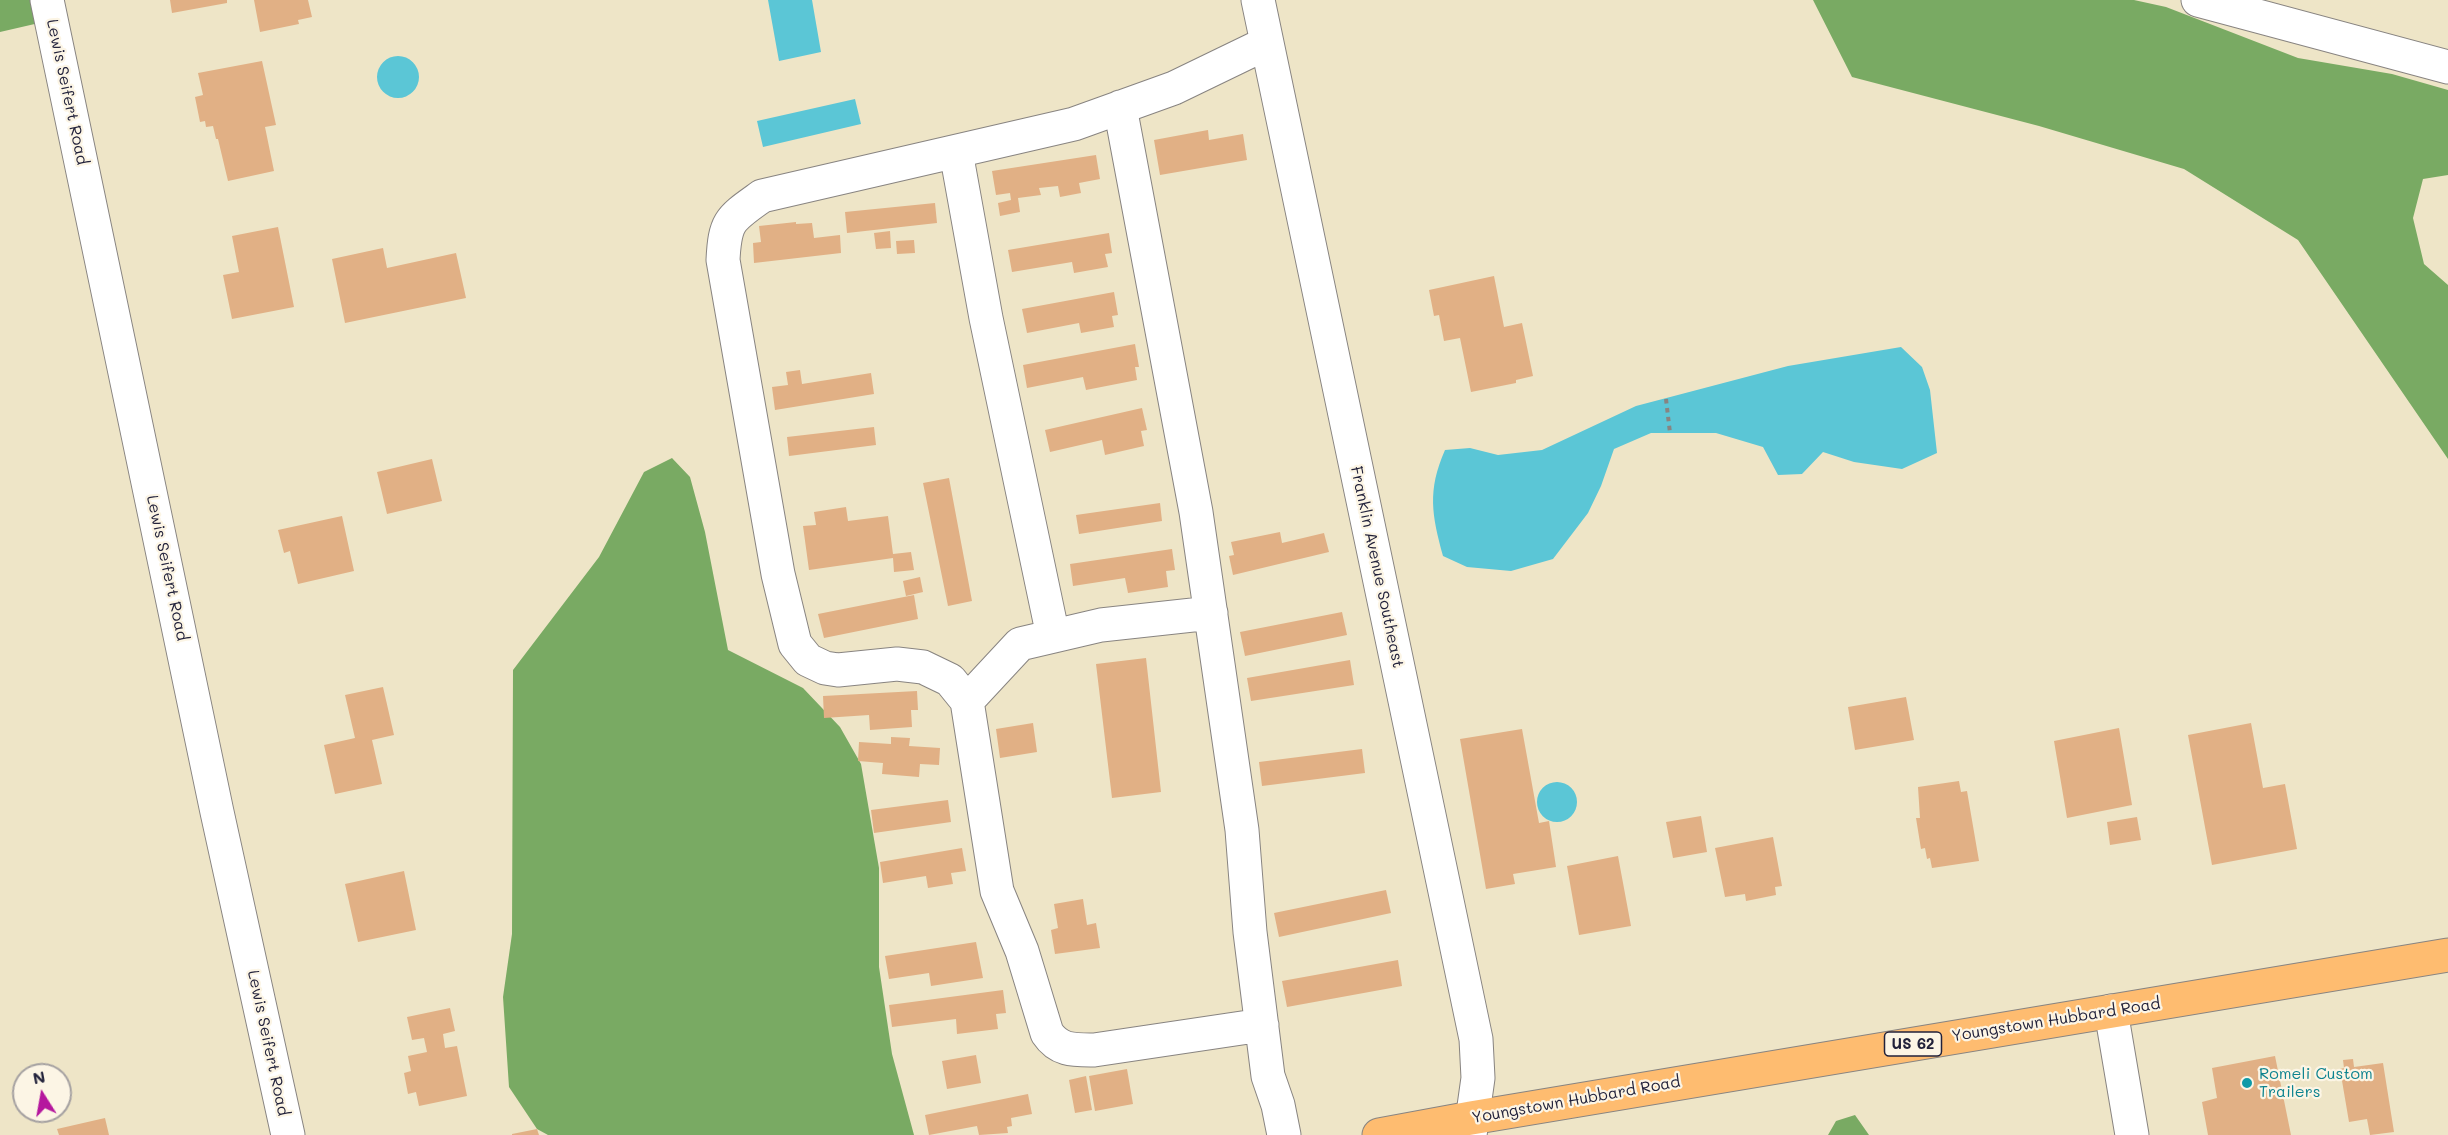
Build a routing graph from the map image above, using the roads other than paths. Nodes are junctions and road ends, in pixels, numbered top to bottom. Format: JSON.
{"nodes":[{"id":1,"x":47,"y":0,"type":"edge"},
{"id":2,"x":1258,"y":0,"type":"edge"},
{"id":3,"x":2198,"y":0,"type":"edge"},
{"id":4,"x":1267,"y":43,"type":"junction"},
{"id":5,"x":2448,"y":67,"type":"edge"},
{"id":6,"x":1120,"y":107,"type":"junction"},
{"id":7,"x":956,"y":152,"type":"junction"},
{"id":8,"x":1211,"y":613,"type":"junction"},
{"id":9,"x":1053,"y":636,"type":"junction"},
{"id":10,"x":967,"y":701,"type":"junction"},
{"id":11,"x":2448,"y":955,"type":"edge"},
{"id":12,"x":2111,"y":1011,"type":"junction"},
{"id":13,"x":1262,"y":1025,"type":"junction"},
{"id":14,"x":1470,"y":1126,"type":"edge"},
{"id":15,"x":288,"y":1135,"type":"edge"},
{"id":16,"x":1284,"y":1135,"type":"edge"},
{"id":17,"x":1379,"y":1135,"type":"edge"},
{"id":18,"x":2132,"y":1135,"type":"edge"}],
"edges":[{"from":1,"to":15,"type":"street","name":"Lewis Seifert Road"},
{"from":2,"to":4,"type":"street","name":"Franklin Avenue Southeast"},
{"from":3,"to":5,"type":"street"},
{"from":4,"to":6,"type":"street"},
{"from":4,"to":14,"type":"street","name":"Franklin Avenue Southeast"},
{"from":6,"to":7,"type":"street"},
{"from":6,"to":8,"type":"street"},
{"from":7,"to":9,"type":"street"},
{"from":7,"to":10,"type":"street"},
{"from":8,"to":9,"type":"street"},
{"from":8,"to":13,"type":"street"},
{"from":9,"to":10,"type":"street"},
{"from":10,"to":13,"type":"street"},
{"from":11,"to":12,"type":"main road","name":"Youngstown Hubbard Road","number":"US 62"},
{"from":12,"to":14,"type":"main road","name":"Youngstown Hubbard Road","number":"US 62"},
{"from":12,"to":18,"type":"street"},
{"from":13,"to":16,"type":"street"},
{"from":14,"to":17,"type":"main road","name":"Youngstown Hubbard Road","number":"US 62"}]}
